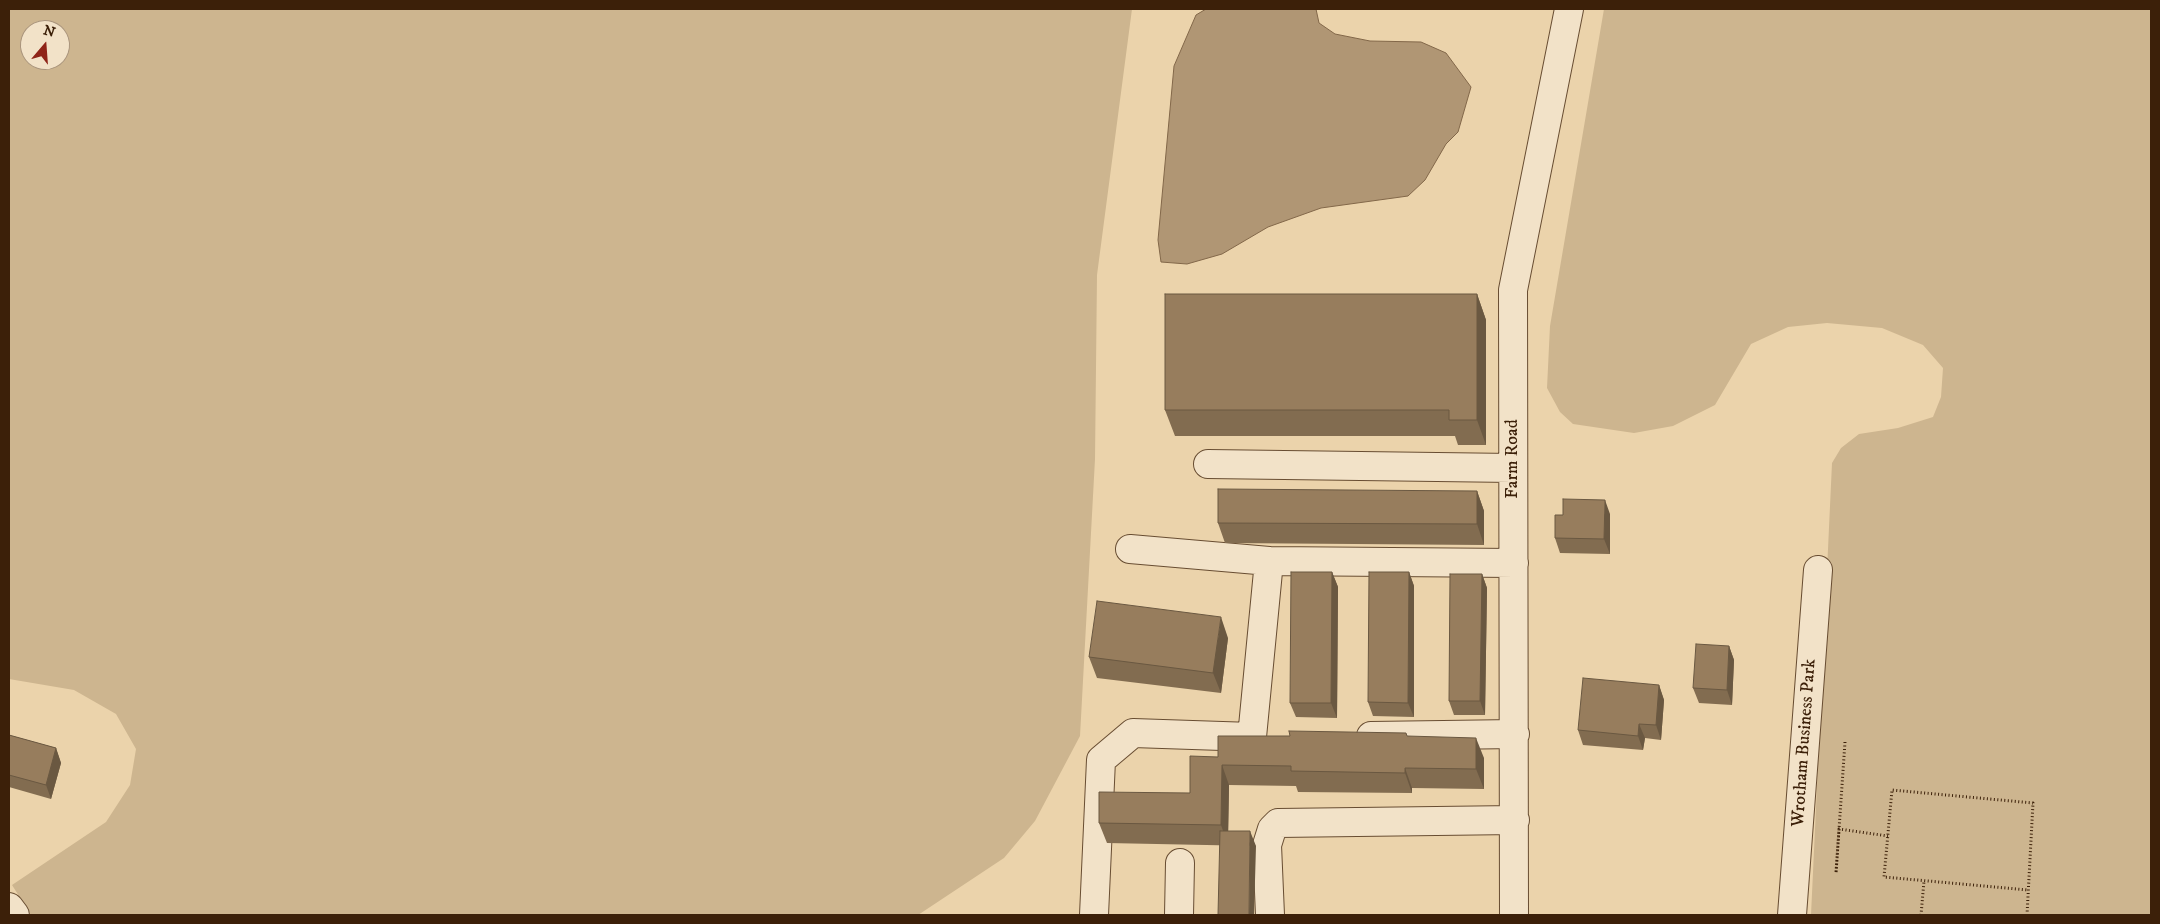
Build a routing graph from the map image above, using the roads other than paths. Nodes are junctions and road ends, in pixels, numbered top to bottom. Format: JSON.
{"nodes":[{"id":1,"x":1569,"y":9,"type":"edge"},
{"id":2,"x":1208,"y":464,"type":"dead end"},
{"id":3,"x":1513,"y":468,"type":"junction"},
{"id":4,"x":1130,"y":549,"type":"dead end"},
{"id":5,"x":1269,"y":560,"type":"junction"},
{"id":6,"x":1514,"y":563,"type":"junction"},
{"id":7,"x":1818,"y":570,"type":"dead end"},
{"id":8,"x":1515,"y":734,"type":"junction"},
{"id":9,"x":1349,"y":736,"type":"edge"},
{"id":10,"x":1252,"y":737,"type":"junction"},
{"id":11,"x":1281,"y":737,"type":"edge"},
{"id":12,"x":1515,"y":820,"type":"junction"},
{"id":13,"x":1180,"y":863,"type":"dead end"},
{"id":14,"x":9,"y":907,"type":"edge"},
{"id":15,"x":15,"y":915,"type":"edge"},
{"id":16,"x":1094,"y":915,"type":"edge"},
{"id":17,"x":1179,"y":915,"type":"edge"},
{"id":18,"x":1270,"y":915,"type":"edge"},
{"id":19,"x":1514,"y":915,"type":"edge"},
{"id":20,"x":1792,"y":915,"type":"edge"}],
"edges":[{"from":1,"to":3,"type":"street","name":"Farm Road"},
{"from":2,"to":3,"type":"street"},
{"from":3,"to":6,"type":"street","name":"Farm Road"},
{"from":4,"to":5,"type":"street"},
{"from":5,"to":6,"type":"street"},
{"from":5,"to":10,"type":"street"},
{"from":6,"to":8,"type":"street","name":"Farm Road"},
{"from":7,"to":20,"type":"street","name":"Wrotham Business Park"},
{"from":8,"to":9,"type":"street"},
{"from":8,"to":12,"type":"street","name":"Farm Road"},
{"from":10,"to":11,"type":"street"},
{"from":10,"to":16,"type":"street"},
{"from":12,"to":18,"type":"street"},
{"from":12,"to":19,"type":"street","name":"Farm Road"},
{"from":13,"to":17,"type":"street"},
{"from":14,"to":15,"type":"street"}]}
